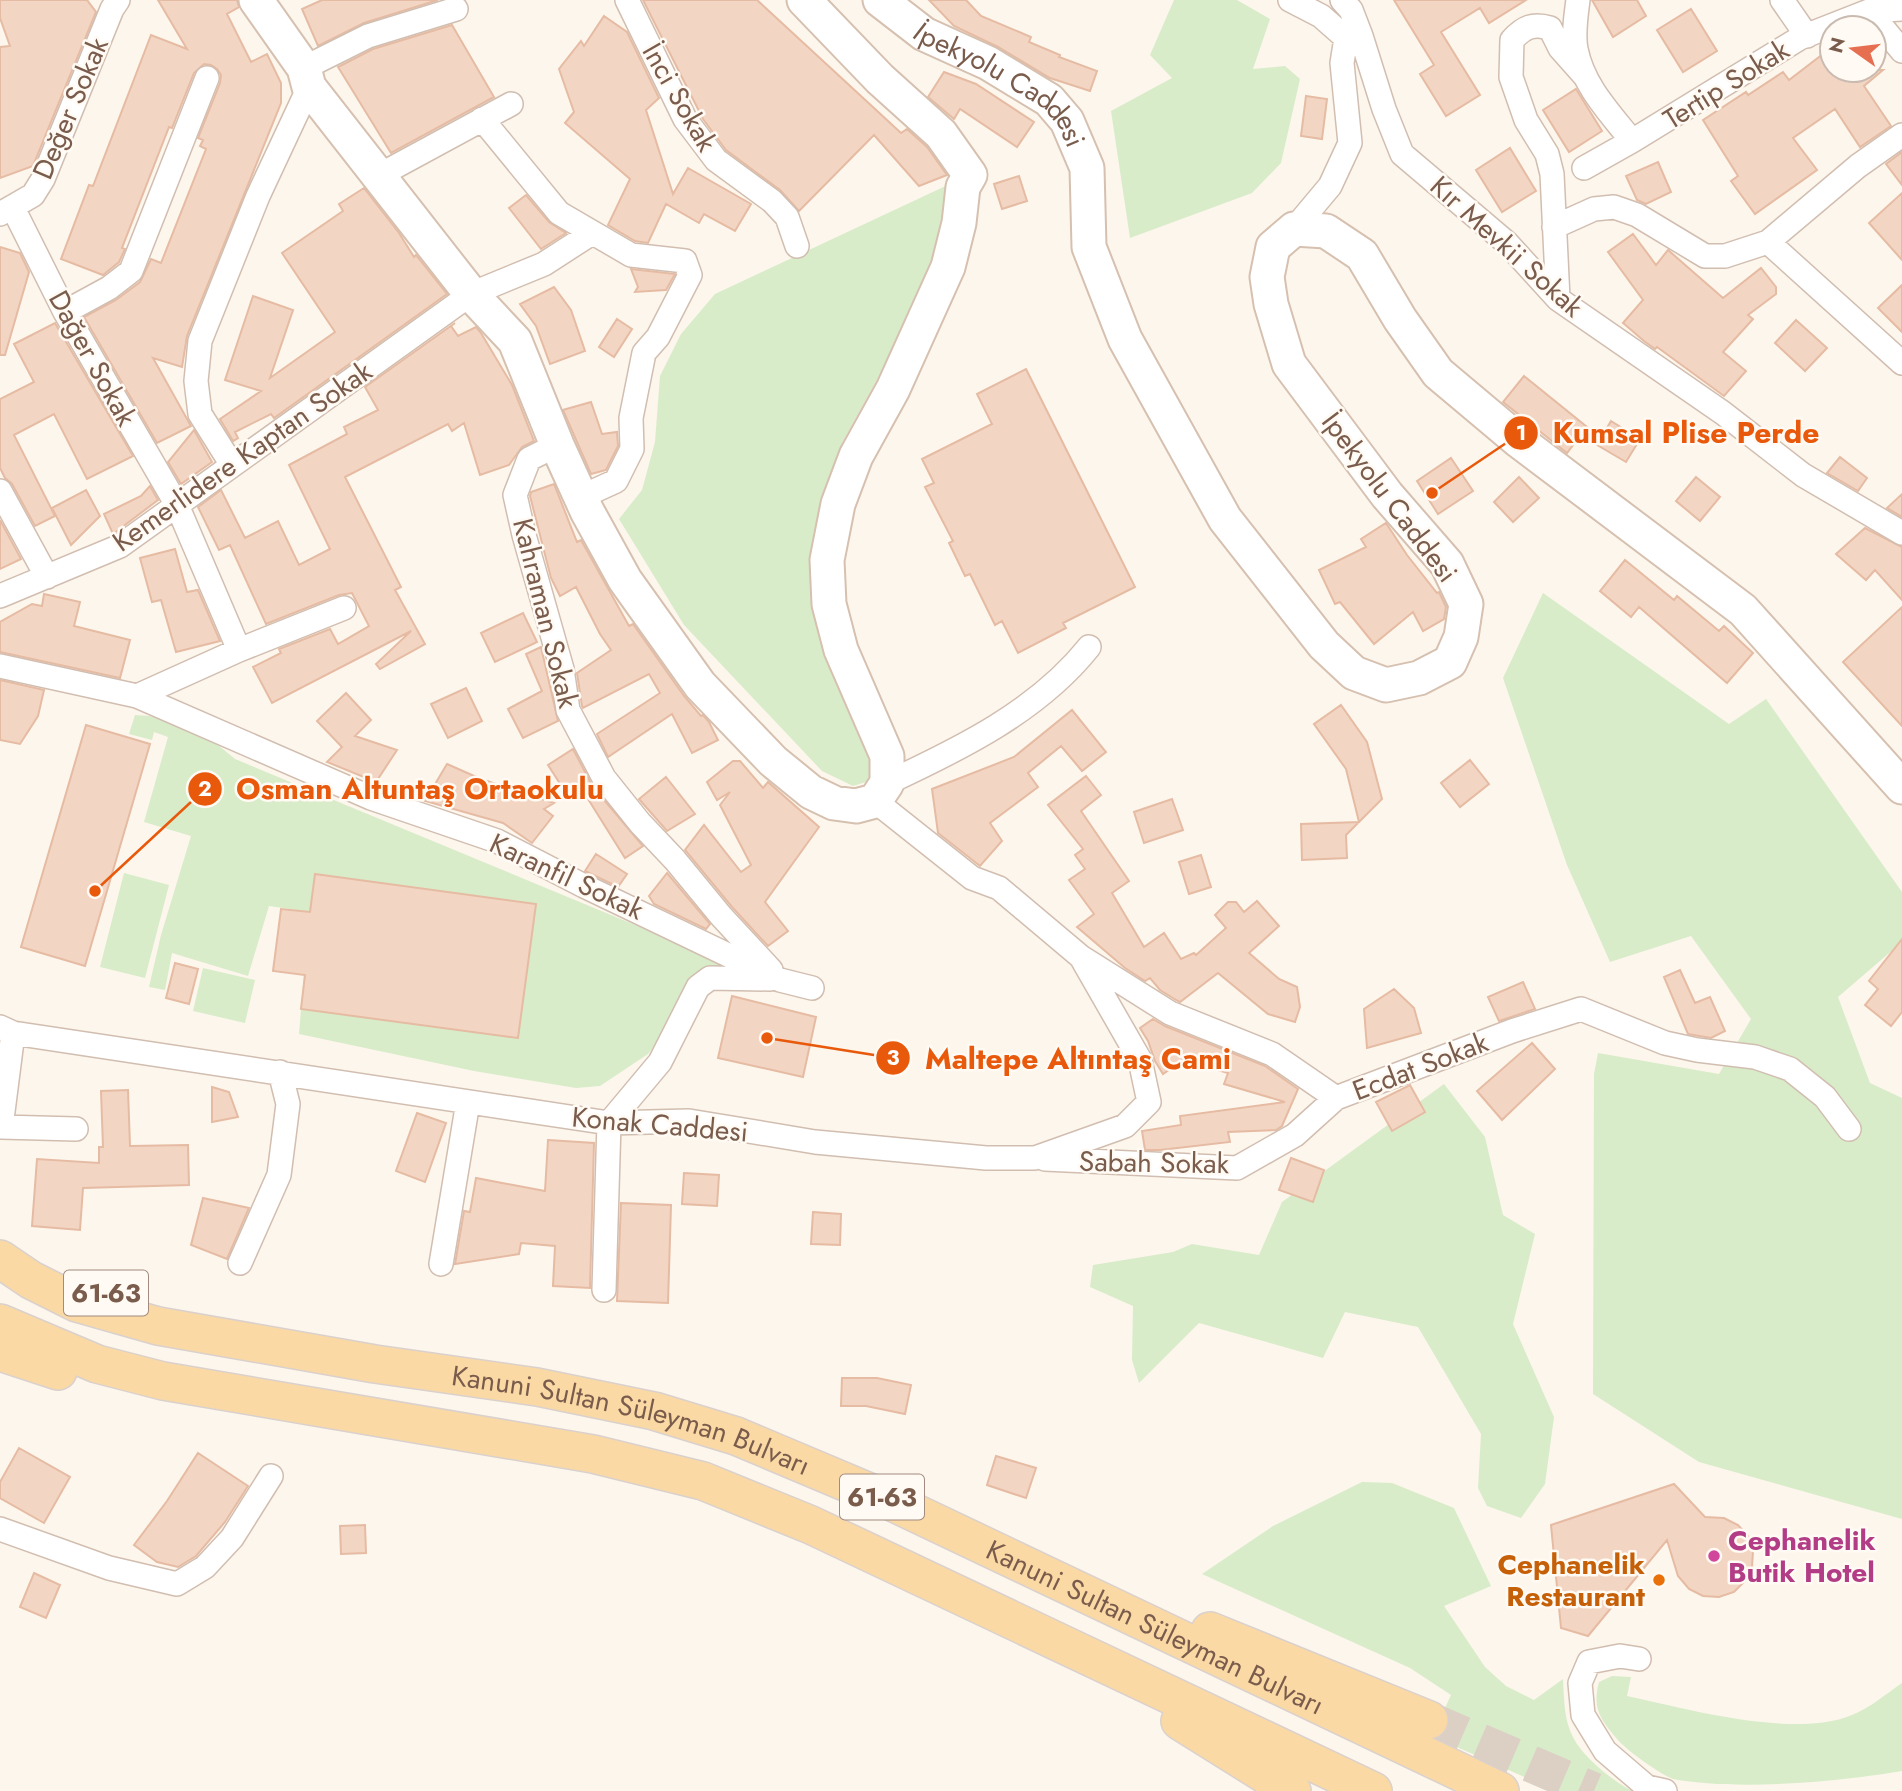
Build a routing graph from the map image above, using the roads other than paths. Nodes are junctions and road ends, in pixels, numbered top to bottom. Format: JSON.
{"nodes":[{"id":1,"x":627,"y":0,"type":"edge"},
{"id":2,"x":804,"y":0,"type":"edge"},
{"id":3,"x":880,"y":0,"type":"edge"},
{"id":4,"x":1290,"y":0,"type":"edge"},
{"id":5,"x":1342,"y":0,"type":"edge"},
{"id":6,"x":1577,"y":0,"type":"edge"},
{"id":7,"x":1782,"y":0,"type":"edge"},
{"id":8,"x":259,"y":1,"type":"edge"},
{"id":9,"x":112,"y":3,"type":"edge"},
{"id":10,"x":456,"y":9,"type":"dead end"},
{"id":11,"x":1902,"y":9,"type":"edge"},
{"id":12,"x":1869,"y":11,"type":"junction"},
{"id":13,"x":1354,"y":36,"type":"junction"},
{"id":14,"x":1807,"y":36,"type":"junction"},
{"id":15,"x":1902,"y":51,"type":"edge"},
{"id":16,"x":1584,"y":75,"type":"junction"},
{"id":17,"x":307,"y":77,"type":"junction"},
{"id":18,"x":207,"y":78,"type":"dead end"},
{"id":19,"x":511,"y":104,"type":"dead end"},
{"id":20,"x":482,"y":118,"type":"junction"},
{"id":21,"x":1902,"y":135,"type":"edge"},
{"id":22,"x":1632,"y":141,"type":"junction"},
{"id":23,"x":1584,"y":168,"type":"dead end"},
{"id":24,"x":378,"y":176,"type":"junction"},
{"id":25,"x":6,"y":211,"type":"edge"},
{"id":26,"x":1554,"y":227,"type":"junction"},
{"id":27,"x":1294,"y":229,"type":"junction"},
{"id":28,"x":592,"y":233,"type":"junction"},
{"id":29,"x":1768,"y":242,"type":"junction"},
{"id":30,"x":797,"y":246,"type":"dead end"},
{"id":31,"x":471,"y":294,"type":"junction"},
{"id":32,"x":1558,"y":299,"type":"junction"},
{"id":33,"x":65,"y":312,"type":"junction"},
{"id":34,"x":1902,"y":363,"type":"edge"},
{"id":35,"x":557,"y":445,"type":"junction"},
{"id":36,"x":232,"y":465,"type":"junction"},
{"id":37,"x":0,"y":491,"type":"edge"},
{"id":38,"x":581,"y":497,"type":"junction"},
{"id":39,"x":177,"y":505,"type":"junction"},
{"id":40,"x":1902,"y":533,"type":"edge"},
{"id":41,"x":47,"y":577,"type":"junction"},
{"id":42,"x":0,"y":596,"type":"edge"},
{"id":43,"x":344,"y":608,"type":"dead end"},
{"id":44,"x":1089,"y":647,"type":"dead end"},
{"id":45,"x":239,"y":650,"type":"junction"},
{"id":46,"x":0,"y":666,"type":"edge"},
{"id":47,"x":137,"y":696,"type":"junction"},
{"id":48,"x":1902,"y":787,"type":"edge"},
{"id":49,"x":881,"y":792,"type":"junction"},
{"id":50,"x":1081,"y":957,"type":"junction"},
{"id":51,"x":780,"y":980,"type":"junction"},
{"id":52,"x":812,"y":988,"type":"dead end"},
{"id":53,"x":6,"y":1030,"type":"edge"},
{"id":54,"x":280,"y":1072,"type":"junction"},
{"id":55,"x":1336,"y":1098,"type":"junction"},
{"id":56,"x":468,"y":1102,"type":"junction"},
{"id":57,"x":609,"y":1123,"type":"junction"},
{"id":58,"x":1,"y":1127,"type":"edge"},
{"id":59,"x":76,"y":1129,"type":"dead end"},
{"id":60,"x":1849,"y":1129,"type":"dead end"},
{"id":61,"x":1035,"y":1158,"type":"junction"},
{"id":62,"x":0,"y":1231,"type":"edge"},
{"id":63,"x":0,"y":1259,"type":"edge"},
{"id":64,"x":240,"y":1263,"type":"dead end"},
{"id":65,"x":441,"y":1265,"type":"dead end"},
{"id":66,"x":604,"y":1290,"type":"dead end"},
{"id":67,"x":0,"y":1323,"type":"edge"},
{"id":68,"x":220,"y":1337,"type":"junction"},
{"id":69,"x":0,"y":1352,"type":"edge"},
{"id":70,"x":163,"y":1381,"type":"junction"},
{"id":71,"x":271,"y":1476,"type":"dead end"},
{"id":72,"x":0,"y":1529,"type":"edge"},
{"id":73,"x":1045,"y":1575,"type":"junction"},
{"id":74,"x":1052,"y":1639,"type":"junction"},
{"id":75,"x":1639,"y":1659,"type":"dead end"},
{"id":76,"x":1429,"y":1720,"type":"tunnel mouth"},
{"id":77,"x":1292,"y":1791,"type":"edge"},
{"id":78,"x":1373,"y":1791,"type":"edge"},
{"id":79,"x":1500,"y":1791,"type":"edge"},
{"id":80,"x":1665,"y":1791,"type":"edge"}],
"edges":[{"from":1,"to":30,"type":"street","name":"İnci Sokak"},
{"from":2,"to":49,"type":"street"},
{"from":3,"to":27,"type":"street","name":"İpekyolu Caddesi"},
{"from":4,"to":13,"type":"street"},
{"from":5,"to":13,"type":"street","name":"Kır Mevkii Sokak"},
{"from":6,"to":16,"type":"street","name":"Tertip Sokak"},
{"from":7,"to":14,"type":"street"},
{"from":8,"to":17,"type":"street"},
{"from":9,"to":25,"type":"street","name":"Değer Sokak"},
{"from":10,"to":17,"type":"street"},
{"from":11,"to":12,"type":"street","name":"Tertip Sokak"},
{"from":12,"to":14,"type":"street","name":"Tertip Sokak"},
{"from":12,"to":15,"type":"street"},
{"from":13,"to":27,"type":"street"},
{"from":13,"to":32,"type":"street","name":"Kır Mevkii Sokak"},
{"from":14,"to":22,"type":"street","name":"Tertip Sokak"},
{"from":16,"to":22,"type":"street","name":"Tertip Sokak"},
{"from":16,"to":26,"type":"street","name":"Tertip Sokak"},
{"from":17,"to":24,"type":"street"},
{"from":17,"to":36,"type":"street"},
{"from":18,"to":33,"type":"street"},
{"from":19,"to":20,"type":"street"},
{"from":20,"to":24,"type":"street"},
{"from":20,"to":28,"type":"street"},
{"from":21,"to":29,"type":"street"},
{"from":22,"to":23,"type":"street","name":"Tertip Sokak"},
{"from":24,"to":31,"type":"street"},
{"from":25,"to":33,"type":"street","name":"Dağer Sokak"},
{"from":26,"to":29,"type":"street"},
{"from":26,"to":32,"type":"street","name":"Tertip Sokak"},
{"from":27,"to":48,"type":"street"},
{"from":28,"to":31,"type":"street","name":"Kemerlidere Kaptan Sokak"},
{"from":28,"to":38,"type":"street"},
{"from":29,"to":34,"type":"street"},
{"from":31,"to":35,"type":"street"},
{"from":31,"to":36,"type":"street","name":"Kemerlidere Kaptan Sokak"},
{"from":32,"to":40,"type":"street","name":"Kır Mevkii Sokak"},
{"from":33,"to":39,"type":"street","name":"Dağer Sokak"},
{"from":35,"to":38,"type":"street"},
{"from":35,"to":51,"type":"street","name":"Kahraman Sokak"},
{"from":36,"to":39,"type":"street","name":"Kemerlidere Kaptan Sokak"},
{"from":37,"to":41,"type":"street"},
{"from":38,"to":49,"type":"street"},
{"from":39,"to":41,"type":"street","name":"Kemerlidere Kaptan Sokak"},
{"from":39,"to":45,"type":"street","name":"Dağer Sokak"},
{"from":41,"to":42,"type":"street","name":"Kemerlidere Kaptan Sokak"},
{"from":43,"to":45,"type":"street"},
{"from":44,"to":49,"type":"street"},
{"from":45,"to":47,"type":"street"},
{"from":46,"to":47,"type":"street","name":"Karanfil Sokak"},
{"from":47,"to":51,"type":"street","name":"Karanfil Sokak"},
{"from":49,"to":50,"type":"street","name":"Ecdat Sokak"},
{"from":50,"to":55,"type":"street","name":"Ecdat Sokak"},
{"from":50,"to":61,"type":"street","name":"Konak Caddesi"},
{"from":51,"to":52,"type":"street","name":"Karanfil Sokak"},
{"from":51,"to":57,"type":"street"},
{"from":53,"to":54,"type":"street","name":"Konak Caddesi"},
{"from":53,"to":58,"type":"street"},
{"from":54,"to":56,"type":"street","name":"Konak Caddesi"},
{"from":54,"to":64,"type":"street"},
{"from":55,"to":60,"type":"street","name":"Ecdat Sokak"},
{"from":55,"to":61,"type":"street","name":"Sabah Sokak"},
{"from":56,"to":57,"type":"street","name":"Konak Caddesi"},
{"from":56,"to":65,"type":"street"},
{"from":57,"to":61,"type":"street","name":"Konak Caddesi"},
{"from":57,"to":66,"type":"street"},
{"from":58,"to":59,"type":"street"},
{"from":62,"to":68,"type":"main road","number":"61-63"},
{"from":63,"to":68,"type":"main road","name":"Kanuni Sultan Süleyman Bulvarı","number":"61-63"},
{"from":67,"to":70,"type":"main road","name":"Kanuni Sultan Süleyman Bulvarı","number":"61-63"},
{"from":68,"to":73,"type":"main road","name":"Kanuni Sultan Süleyman Bulvarı","number":"61-63"},
{"from":69,"to":70,"type":"main road","number":"61-63"},
{"from":70,"to":74,"type":"main road","name":"Kanuni Sultan Süleyman Bulvarı","number":"61-63"},
{"from":71,"to":72,"type":"street"},
{"from":73,"to":76,"type":"main road","number":"61-63"},
{"from":73,"to":79,"type":"main road","name":"Kanuni Sultan Süleyman Bulvarı","number":"61-63"},
{"from":74,"to":77,"type":"main road","number":"61-63"},
{"from":74,"to":78,"type":"main road","name":"Kanuni Sultan Süleyman Bulvarı","number":"61-63"},
{"from":75,"to":80,"type":"street"}]}
